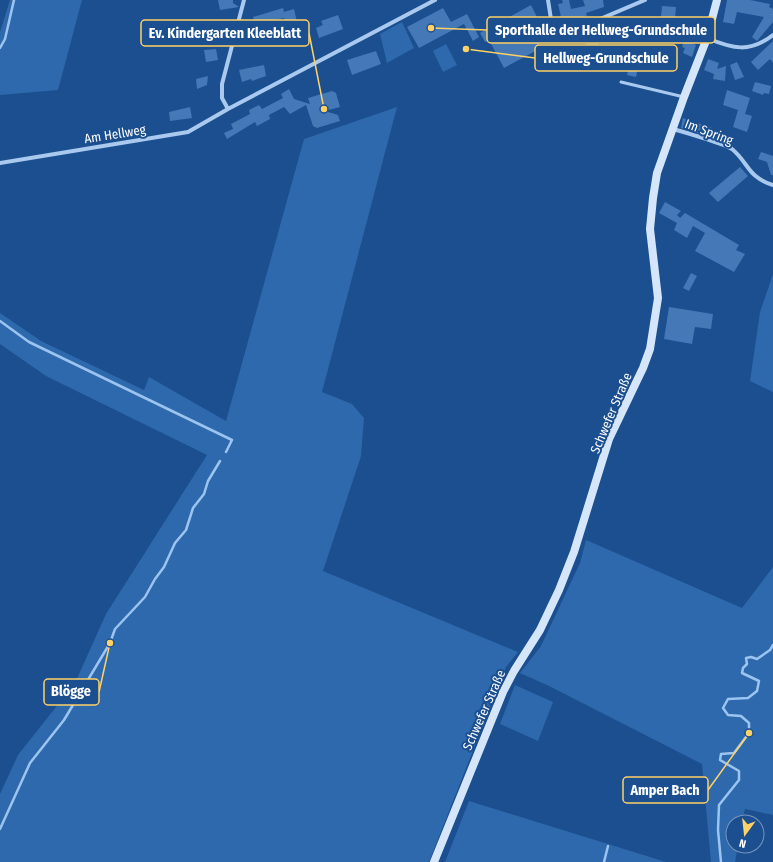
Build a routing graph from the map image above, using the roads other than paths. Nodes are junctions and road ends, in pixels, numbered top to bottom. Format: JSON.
{"nodes":[{"id":1,"x":244,"y":0,"type":"edge"},
{"id":2,"x":435,"y":0,"type":"edge"},
{"id":3,"x":548,"y":0,"type":"edge"},
{"id":4,"x":644,"y":0,"type":"edge"},
{"id":5,"x":717,"y":0,"type":"edge"},
{"id":6,"x":773,"y":35,"type":"edge"},
{"id":7,"x":707,"y":38,"type":"junction"},
{"id":8,"x":621,"y":82,"type":"dead end"},
{"id":9,"x":684,"y":97,"type":"junction"},
{"id":10,"x":228,"y":109,"type":"junction"},
{"id":11,"x":673,"y":129,"type":"junction"},
{"id":12,"x":0,"y":162,"type":"edge"},
{"id":13,"x":773,"y":185,"type":"edge"},
{"id":14,"x":434,"y":862,"type":"edge"}],
"edges":[{"from":1,"to":10,"type":"street"},
{"from":2,"to":10,"type":"street","name":"Am Hellweg"},
{"from":3,"to":4,"type":"street"},
{"from":5,"to":7,"type":"street","name":"Schwefer Straße"},
{"from":6,"to":7,"type":"street"},
{"from":7,"to":9,"type":"street","name":"Schwefer Straße"},
{"from":8,"to":9,"type":"lane"},
{"from":9,"to":11,"type":"street","name":"Schwefer Straße"},
{"from":10,"to":12,"type":"street","name":"Am Hellweg"},
{"from":11,"to":13,"type":"street","name":"Im Spring"},
{"from":11,"to":14,"type":"street","name":"Schwefer Straße"}]}
